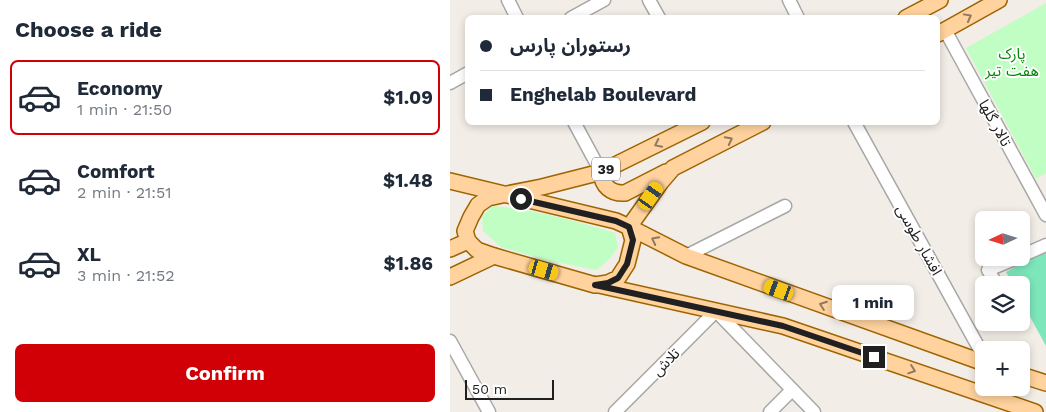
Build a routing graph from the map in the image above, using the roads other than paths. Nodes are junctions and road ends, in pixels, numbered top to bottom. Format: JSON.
{"nodes":[{"id":1,"x":508,"y":0,"type":"edge"},
{"id":2,"x":604,"y":0,"type":"edge"},
{"id":3,"x":649,"y":0,"type":"edge"},
{"id":4,"x":789,"y":0,"type":"edge"},
{"id":5,"x":940,"y":0,"type":"edge"},
{"id":6,"x":999,"y":0,"type":"edge"},
{"id":7,"x":922,"y":4,"type":"edge"},
{"id":8,"x":516,"y":15,"type":"edge"},
{"id":9,"x":576,"y":15,"type":"edge"},
{"id":10,"x":657,"y":15,"type":"edge"},
{"id":11,"x":796,"y":15,"type":"edge"},
{"id":12,"x":909,"y":15,"type":"edge"},
{"id":13,"x":941,"y":32,"type":"edge"},
{"id":14,"x":465,"y":75,"type":"edge"},
{"id":15,"x":450,"y":83,"type":"edge"},
{"id":16,"x":576,"y":125,"type":"edge"},
{"id":17,"x":696,"y":125,"type":"edge"},
{"id":18,"x":757,"y":125,"type":"edge"},
{"id":19,"x":856,"y":125,"type":"edge"},
{"id":20,"x":674,"y":168,"type":"junction"},
{"id":21,"x":601,"y":172,"type":"junction"},
{"id":22,"x":450,"y":181,"type":"edge"},
{"id":23,"x":502,"y":195,"type":"junction"},
{"id":24,"x":785,"y":206,"type":"dead end"},
{"id":25,"x":1046,"y":215,"type":"edge"},
{"id":26,"x":629,"y":227,"type":"junction"},
{"id":27,"x":450,"y":236,"type":"edge"},
{"id":28,"x":468,"y":241,"type":"junction"},
{"id":29,"x":1046,"y":245,"type":"edge"},
{"id":30,"x":450,"y":249,"type":"edge"},
{"id":31,"x":1030,"y":252,"type":"edge"},
{"id":32,"x":494,"y":256,"type":"junction"},
{"id":33,"x":686,"y":256,"type":"junction"},
{"id":34,"x":998,"y":266,"type":"edge"},
{"id":35,"x":991,"y":276,"type":"edge"},
{"id":36,"x":450,"y":277,"type":"edge"},
{"id":37,"x":595,"y":285,"type":"junction"},
{"id":38,"x":716,"y":311,"type":"junction"},
{"id":39,"x":450,"y":340,"type":"edge"},
{"id":40,"x":975,"y":341,"type":"edge"},
{"id":41,"x":975,"y":360,"type":"edge"},
{"id":42,"x":1030,"y":378,"type":"edge"},
{"id":43,"x":1046,"y":383,"type":"edge"},
{"id":44,"x":792,"y":390,"type":"junction"},
{"id":45,"x":489,"y":412,"type":"edge"},
{"id":46,"x":615,"y":412,"type":"edge"},
{"id":47,"x":770,"y":412,"type":"edge"},
{"id":48,"x":814,"y":412,"type":"edge"},
{"id":49,"x":1036,"y":412,"type":"edge"}],
"edges":[{"from":1,"to":8,"type":"street"},
{"from":2,"to":9,"type":"street"},
{"from":3,"to":10,"type":"street"},
{"from":4,"to":11,"type":"street"},
{"from":5,"to":7,"type":"main road"},
{"from":13,"to":6,"type":"main road","one_way":true},
{"from":7,"to":12,"type":"main road"},
{"from":13,"to":25,"type":"street","name":"تالار گلها"},
{"from":14,"to":15,"type":"street"},
{"from":16,"to":21,"type":"street"},
{"from":17,"to":21,"type":"main road","number":"39","one_way":true},
{"from":20,"to":18,"type":"main road","one_way":true},
{"from":19,"to":40,"type":"street","name":"افشار طوسی"},
{"from":20,"to":21,"type":"main road"},
{"from":20,"to":26,"type":"main road"},
{"from":21,"to":23,"type":"main road","number":"39"},
{"from":22,"to":23,"type":"main road"},
{"from":23,"to":26,"type":"main road"},
{"from":23,"to":28,"type":"main road"},
{"from":24,"to":33,"type":"street"},
{"from":33,"to":26,"type":"main road","one_way":true},
{"from":26,"to":37,"type":"main road"},
{"from":27,"to":28,"type":"main road"},
{"from":28,"to":30,"type":"main road"},
{"from":28,"to":32,"type":"main road"},
{"from":29,"to":31,"type":"street"},
{"from":32,"to":36,"type":"main road"},
{"from":32,"to":37,"type":"main road"},
{"from":41,"to":33,"type":"main road","one_way":true},
{"from":34,"to":35,"type":"street"},
{"from":37,"to":38,"type":"main road"},
{"from":38,"to":44,"type":"street"},
{"from":38,"to":46,"type":"street","name":"تلاش"},
{"from":38,"to":49,"type":"main road","one_way":true},
{"from":39,"to":45,"type":"street"},
{"from":42,"to":43,"type":"main road"},
{"from":44,"to":47,"type":"street"},
{"from":44,"to":48,"type":"street"}]}
